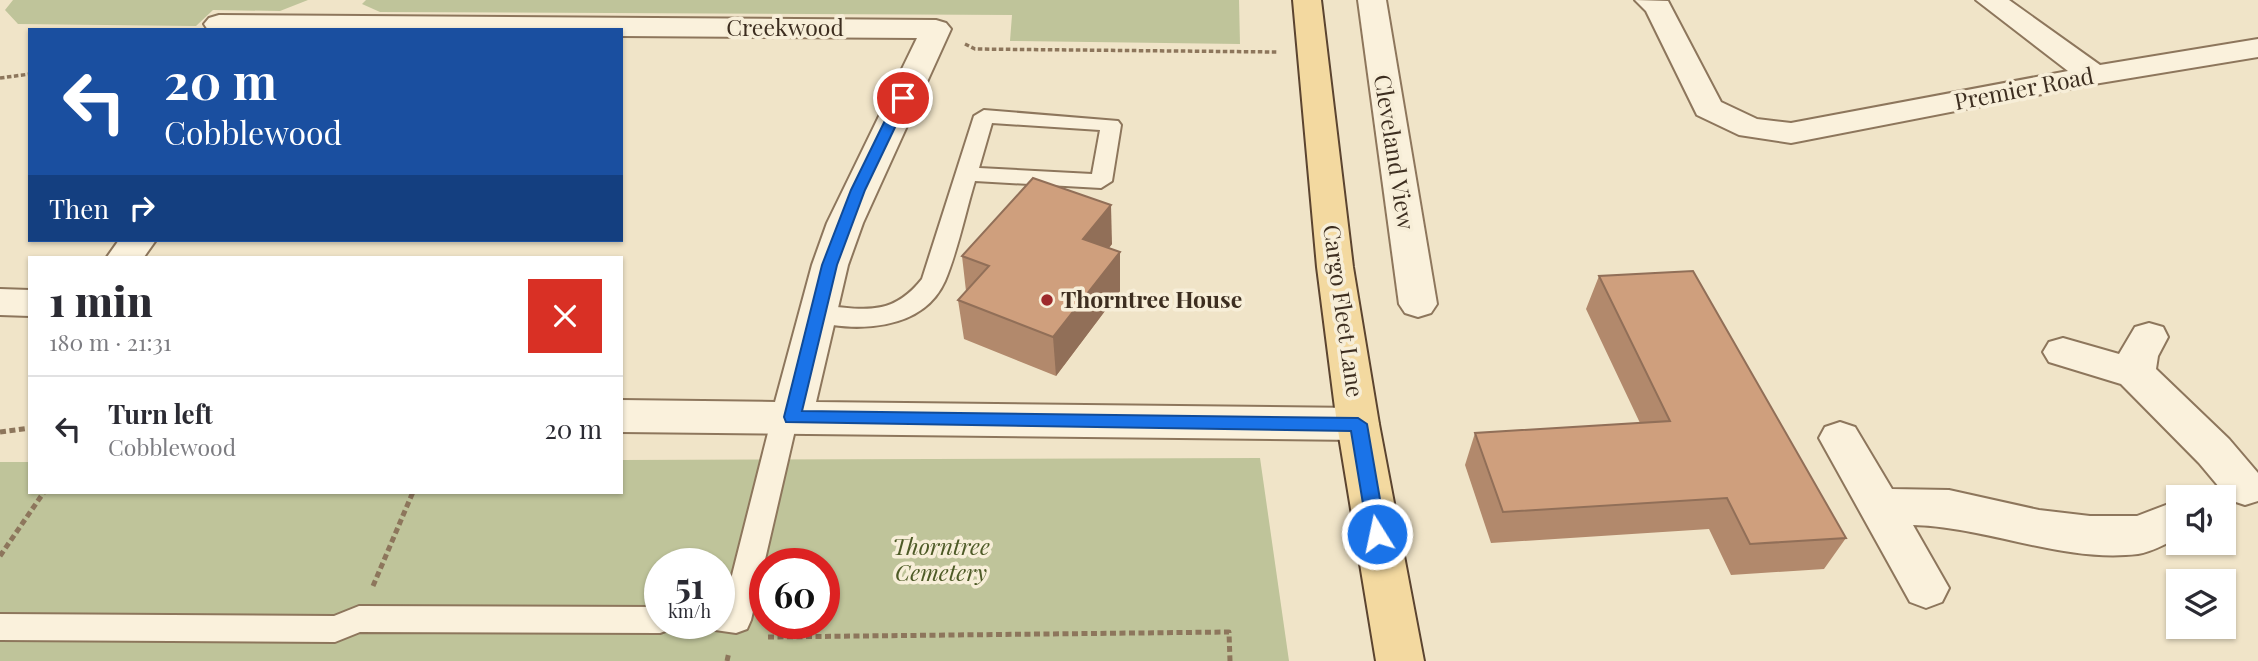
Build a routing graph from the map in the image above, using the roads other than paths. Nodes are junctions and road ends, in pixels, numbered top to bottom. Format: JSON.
{"nodes":[{"id":1,"x":1307,"y":0,"type":"edge"},
{"id":2,"x":1372,"y":0,"type":"edge"},
{"id":3,"x":1649,"y":0,"type":"edge"},
{"id":4,"x":1990,"y":0,"type":"edge"},
{"id":5,"x":219,"y":24,"type":"dead end"},
{"id":6,"x":2258,"y":48,"type":"edge"},
{"id":7,"x":2094,"y":75,"type":"junction"},
{"id":8,"x":966,"y":174,"type":"junction"},
{"id":9,"x":136,"y":242,"type":"edge"},
{"id":10,"x":126,"y":256,"type":"edge"},
{"id":11,"x":0,"y":302,"type":"edge"},
{"id":12,"x":28,"y":303,"type":"edge"},
{"id":13,"x":1418,"y":304,"type":"dead end"},
{"id":14,"x":818,"y":314,"type":"junction"},
{"id":15,"x":2063,"y":352,"type":"dead end"},
{"id":16,"x":623,"y":416,"type":"edge"},
{"id":17,"x":789,"y":417,"type":"junction"},
{"id":18,"x":1358,"y":424,"type":"junction"},
{"id":19,"x":1840,"y":438,"type":"dead end"},
{"id":20,"x":2242,"y":491,"type":"edge"},
{"id":21,"x":1878,"y":506,"type":"junction"},
{"id":22,"x":2166,"y":524,"type":"edge"},
{"id":23,"x":1926,"y":588,"type":"dead end"},
{"id":24,"x":644,"y":620,"type":"edge"},
{"id":25,"x":735,"y":620,"type":"edge"},
{"id":26,"x":0,"y":627,"type":"edge"},
{"id":27,"x":1400,"y":661,"type":"edge"}],
"edges":[{"from":1,"to":18,"type":"main road","name":"Cargo Fleet Lane"},
{"from":2,"to":13,"type":"street","name":"Cleveland View"},
{"from":3,"to":7,"type":"street","name":"Premier Road"},
{"from":4,"to":7,"type":"street"},
{"from":5,"to":14,"type":"street","name":"Creekwood"},
{"from":6,"to":7,"type":"street","name":"Premier Road"},
{"from":8,"to":8,"type":"lane"},
{"from":8,"to":14,"type":"lane"},
{"from":9,"to":10,"type":"street"},
{"from":11,"to":12,"type":"street"},
{"from":14,"to":17,"type":"street"},
{"from":15,"to":20,"type":"street"},
{"from":16,"to":17,"type":"street"},
{"from":17,"to":18,"type":"street"},
{"from":17,"to":25,"type":"lane"},
{"from":18,"to":27,"type":"main road","name":"Cargo Fleet Lane"},
{"from":19,"to":21,"type":"street"},
{"from":21,"to":22,"type":"street"},
{"from":21,"to":23,"type":"street"},
{"from":24,"to":26,"type":"lane"}]}
